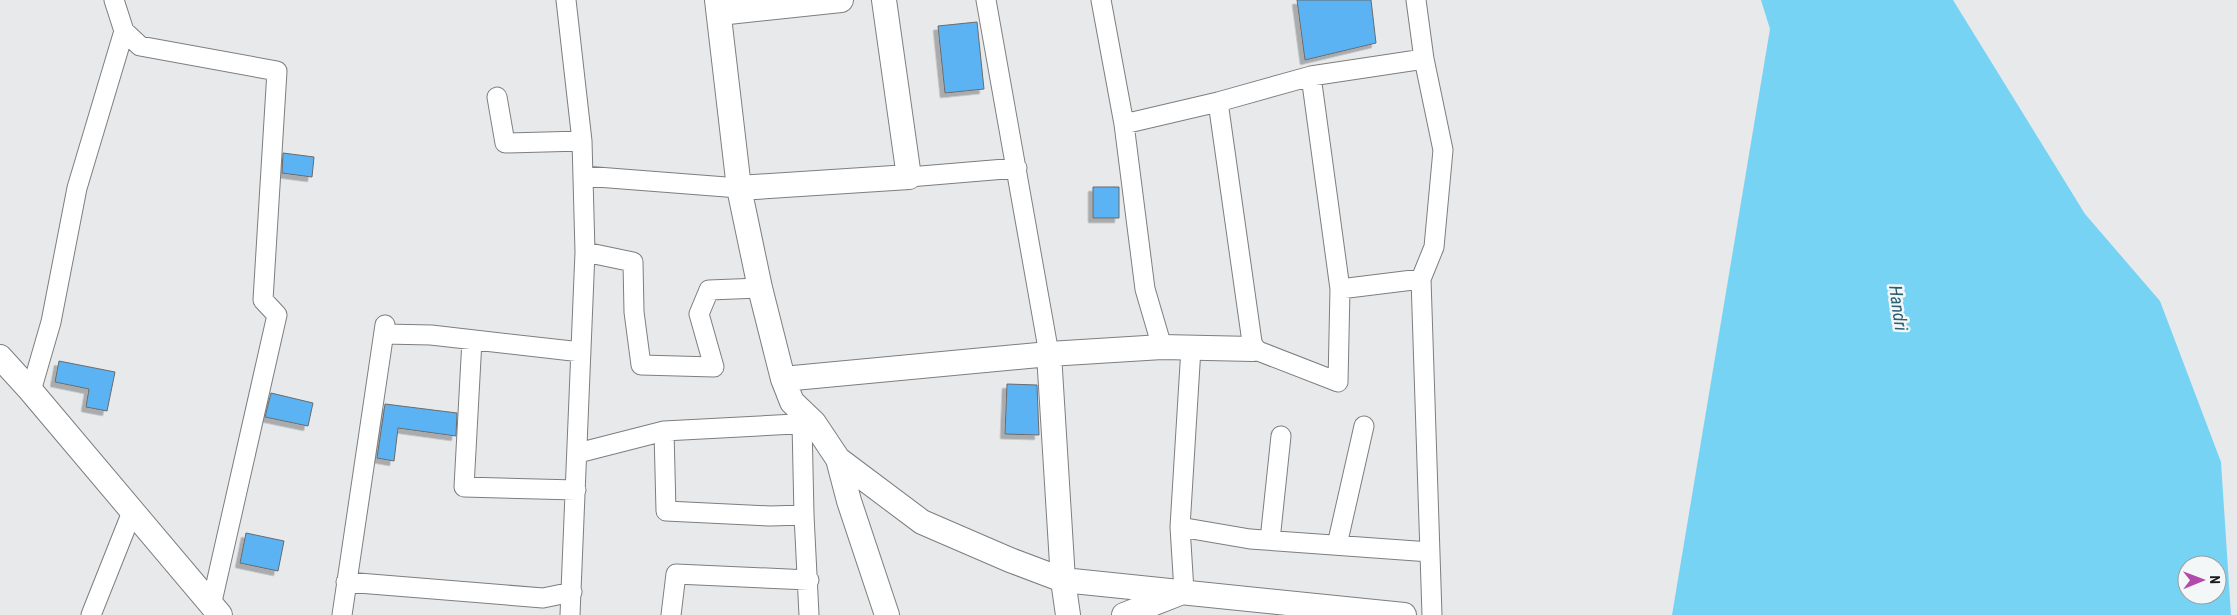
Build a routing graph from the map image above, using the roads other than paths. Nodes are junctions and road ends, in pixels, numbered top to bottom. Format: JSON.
{"nodes":[{"id":1,"x":114,"y":0,"type":"edge"},
{"id":2,"x":566,"y":0,"type":"edge"},
{"id":3,"x":841,"y":0,"type":"edge"},
{"id":4,"x":884,"y":0,"type":"edge"},
{"id":5,"x":986,"y":0,"type":"edge"},
{"id":6,"x":1101,"y":0,"type":"edge"},
{"id":7,"x":1416,"y":0,"type":"edge"},
{"id":8,"x":718,"y":7,"type":"edge"},
{"id":9,"x":124,"y":31,"type":"junction"},
{"id":10,"x":1424,"y":59,"type":"junction"},
{"id":11,"x":1311,"y":76,"type":"junction"},
{"id":12,"x":497,"y":97,"type":"dead end"},
{"id":13,"x":1218,"y":102,"type":"junction"},
{"id":14,"x":1124,"y":124,"type":"junction"},
{"id":15,"x":582,"y":141,"type":"junction"},
{"id":16,"x":1017,"y":168,"type":"junction"},
{"id":17,"x":584,"y":176,"type":"junction"},
{"id":18,"x":908,"y":177,"type":"junction"},
{"id":19,"x":739,"y":188,"type":"junction"},
{"id":20,"x":585,"y":252,"type":"junction"},
{"id":21,"x":1421,"y":279,"type":"junction"},
{"id":22,"x":760,"y":288,"type":"junction"},
{"id":23,"x":1340,"y":289,"type":"junction"},
{"id":24,"x":472,"y":340,"type":"junction"},
{"id":25,"x":1162,"y":347,"type":"junction"},
{"id":26,"x":1191,"y":348,"type":"junction"},
{"id":27,"x":1254,"y":349,"type":"junction"},
{"id":28,"x":582,"y":352,"type":"junction"},
{"id":29,"x":1049,"y":354,"type":"junction"},
{"id":30,"x":0,"y":357,"type":"edge"},
{"id":31,"x":783,"y":379,"type":"junction"},
{"id":32,"x":31,"y":392,"type":"junction"},
{"id":33,"x":808,"y":423,"type":"junction"},
{"id":34,"x":1364,"y":426,"type":"dead end"},
{"id":35,"x":664,"y":431,"type":"junction"},
{"id":36,"x":1281,"y":436,"type":"dead end"},
{"id":37,"x":578,"y":453,"type":"junction"},
{"id":38,"x":838,"y":459,"type":"junction"},
{"id":39,"x":576,"y":490,"type":"junction"},
{"id":40,"x":132,"y":512,"type":"junction"},
{"id":41,"x":804,"y":515,"type":"junction"},
{"id":42,"x":1180,"y":527,"type":"junction"},
{"id":43,"x":1270,"y":540,"type":"junction"},
{"id":44,"x":1337,"y":545,"type":"junction"},
{"id":45,"x":1430,"y":552,"type":"junction"},
{"id":46,"x":809,"y":580,"type":"junction"},
{"id":47,"x":1063,"y":580,"type":"junction"},
{"id":48,"x":346,"y":582,"type":"junction"},
{"id":49,"x":1184,"y":591,"type":"junction"},
{"id":50,"x":572,"y":592,"type":"junction"},
{"id":51,"x":1147,"y":610,"type":"edge"},
{"id":52,"x":216,"y":611,"type":"edge"},
{"id":53,"x":91,"y":615,"type":"edge"},
{"id":54,"x":342,"y":615,"type":"edge"},
{"id":55,"x":570,"y":615,"type":"edge"},
{"id":56,"x":671,"y":615,"type":"edge"},
{"id":57,"x":809,"y":615,"type":"edge"},
{"id":58,"x":887,"y":615,"type":"edge"},
{"id":59,"x":1068,"y":615,"type":"edge"},
{"id":60,"x":1124,"y":615,"type":"edge"},
{"id":61,"x":1404,"y":615,"type":"edge"},
{"id":62,"x":1432,"y":615,"type":"edge"}],
"edges":[{"from":1,"to":9,"type":"street"},
{"from":2,"to":15,"type":"street"},
{"from":3,"to":8,"type":"street"},
{"from":4,"to":18,"type":"street"},
{"from":5,"to":16,"type":"street"},
{"from":6,"to":14,"type":"street"},
{"from":7,"to":10,"type":"street"},
{"from":8,"to":19,"type":"street"},
{"from":9,"to":32,"type":"street"},
{"from":9,"to":52,"type":"street"},
{"from":10,"to":11,"type":"street"},
{"from":10,"to":21,"type":"street"},
{"from":11,"to":13,"type":"street"},
{"from":11,"to":23,"type":"street"},
{"from":12,"to":15,"type":"street"},
{"from":13,"to":14,"type":"street"},
{"from":13,"to":27,"type":"street"},
{"from":14,"to":25,"type":"street"},
{"from":15,"to":17,"type":"street"},
{"from":16,"to":18,"type":"street"},
{"from":16,"to":29,"type":"street"},
{"from":17,"to":19,"type":"street"},
{"from":17,"to":20,"type":"street"},
{"from":18,"to":19,"type":"street"},
{"from":19,"to":22,"type":"street"},
{"from":20,"to":22,"type":"street"},
{"from":20,"to":28,"type":"street"},
{"from":21,"to":23,"type":"street"},
{"from":21,"to":45,"type":"street"},
{"from":22,"to":31,"type":"street"},
{"from":23,"to":27,"type":"street"},
{"from":24,"to":28,"type":"street"},
{"from":24,"to":39,"type":"street"},
{"from":24,"to":48,"type":"street"},
{"from":25,"to":26,"type":"street"},
{"from":25,"to":29,"type":"street"},
{"from":26,"to":27,"type":"street"},
{"from":26,"to":42,"type":"street"},
{"from":28,"to":37,"type":"street"},
{"from":29,"to":31,"type":"street"},
{"from":29,"to":47,"type":"street"},
{"from":30,"to":32,"type":"street"},
{"from":31,"to":33,"type":"street"},
{"from":32,"to":40,"type":"street"},
{"from":33,"to":35,"type":"street"},
{"from":33,"to":38,"type":"street"},
{"from":33,"to":41,"type":"street"},
{"from":34,"to":44,"type":"street"},
{"from":35,"to":37,"type":"street"},
{"from":35,"to":41,"type":"street"},
{"from":36,"to":43,"type":"street"},
{"from":37,"to":39,"type":"street"},
{"from":38,"to":47,"type":"street"},
{"from":38,"to":58,"type":"street"},
{"from":39,"to":50,"type":"street"},
{"from":40,"to":52,"type":"street"},
{"from":40,"to":53,"type":"street"},
{"from":41,"to":46,"type":"street"},
{"from":42,"to":43,"type":"street"},
{"from":42,"to":49,"type":"street"},
{"from":43,"to":44,"type":"street"},
{"from":44,"to":45,"type":"street"},
{"from":45,"to":62,"type":"street"},
{"from":46,"to":56,"type":"street"},
{"from":46,"to":57,"type":"street"},
{"from":47,"to":49,"type":"street"},
{"from":47,"to":59,"type":"street"},
{"from":48,"to":50,"type":"street"},
{"from":48,"to":54,"type":"street"},
{"from":49,"to":51,"type":"street"},
{"from":49,"to":61,"type":"street"},
{"from":50,"to":55,"type":"street"},
{"from":51,"to":60,"type":"street"}]}
